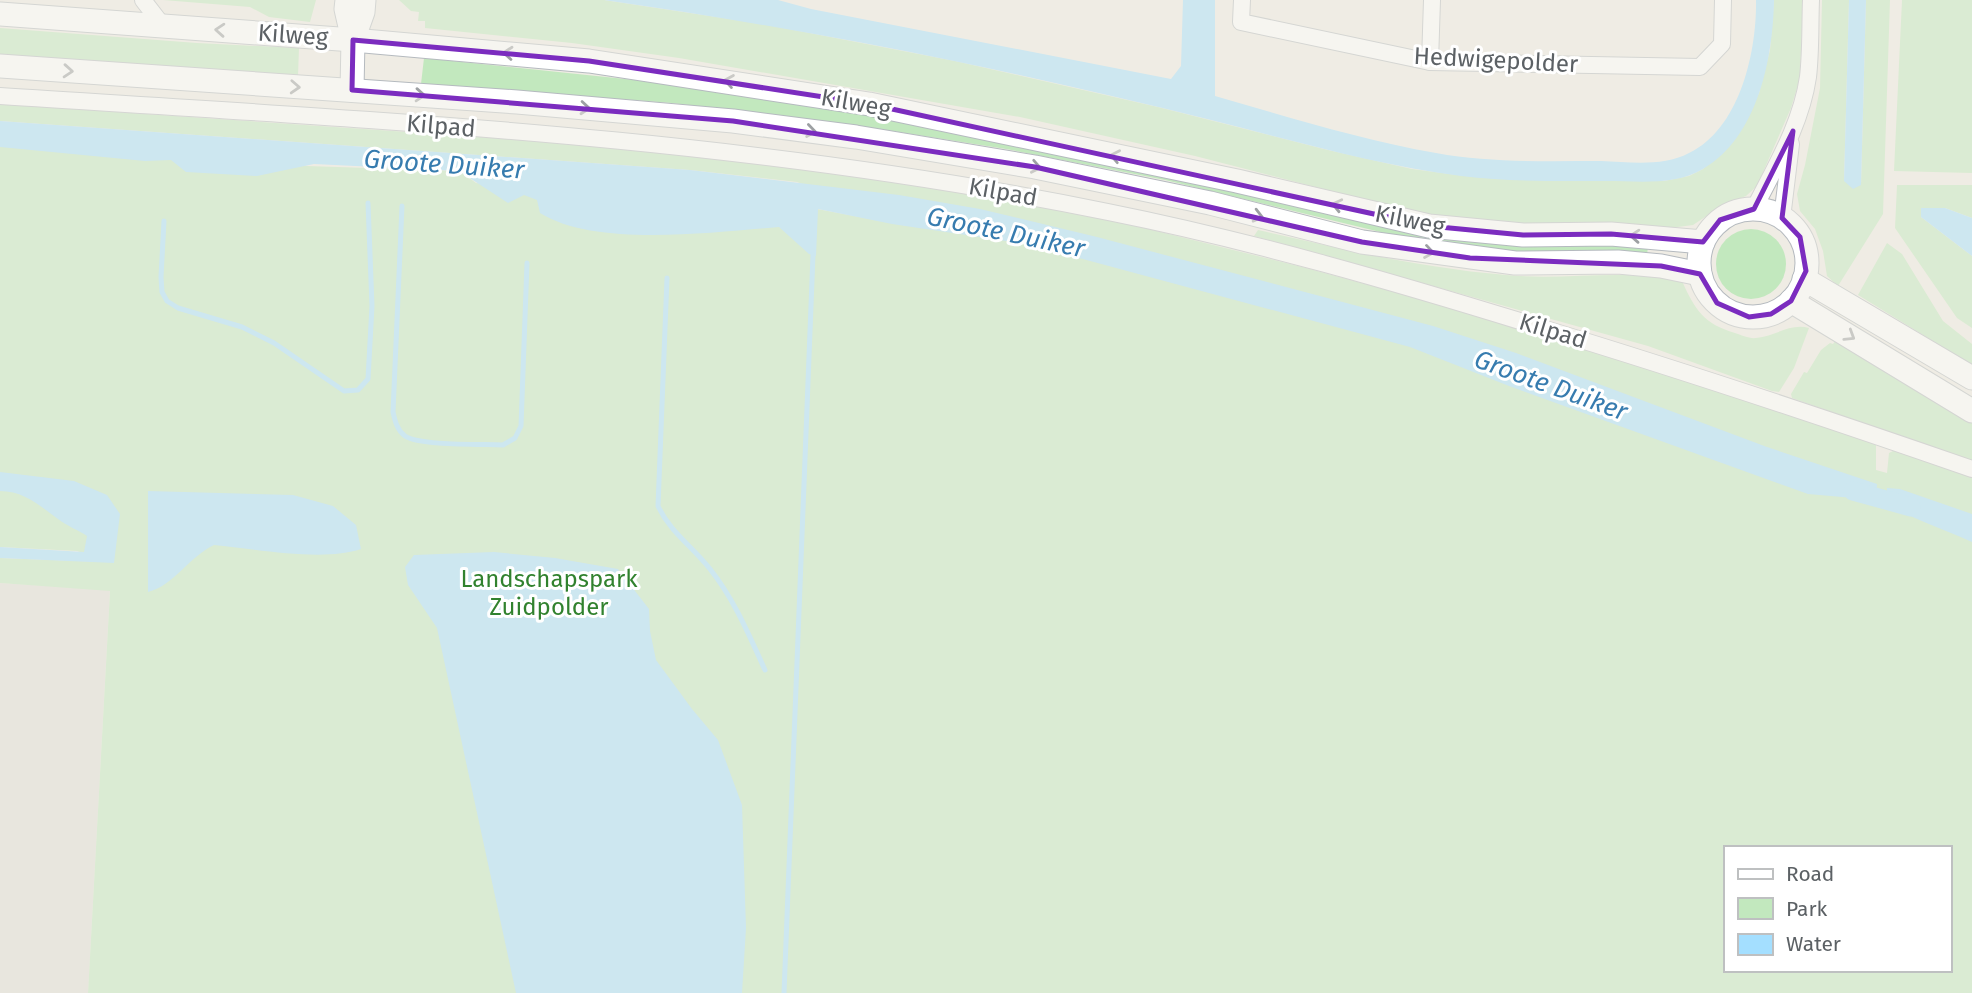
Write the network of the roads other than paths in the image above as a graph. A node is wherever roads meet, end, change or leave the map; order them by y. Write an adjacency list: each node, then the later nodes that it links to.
1 (143, 0): 9 (street)
2 (347, 0): 10 (main road)
3 (364, 0): 10 (main road)
4 (1242, 0): 11 (street, Hedwigepolder)
5 (1432, 0): 11 (street)
6 (1723, 0): 11 (street, Hedwigepolder)
7 (1811, 0): 15 (street)
8 (0, 14): 9 (main road, Kilweg)
9 (163, 26): 10 (main road, Kilweg, one-way to 9)
10 (353, 40): 13 (main road); 18 (main road, Kilweg, one-way to 10)
11 (1430, 62)
12 (0, 66): 13 (main road, Kilweg, one-way to 13)
13 (352, 90): 19 (main road, Kilweg, one-way to 19)
14 (0, 96): 24 (street, Kilpad)
15 (1793, 131): 16 (street); 17 (street)
16 (1754, 209): 17 (main road); 18 (main road)
17 (1782, 218): 20 (main road)
18 (1703, 242): 19 (main road)
19 (1700, 274): 21 (main road)
20 (1804, 279): 21 (main road); 22 (main road)
21 (1791, 301): 23 (main road, one-way to 23)
22 (1972, 378)
23 (1972, 411)
24 (1972, 469)

